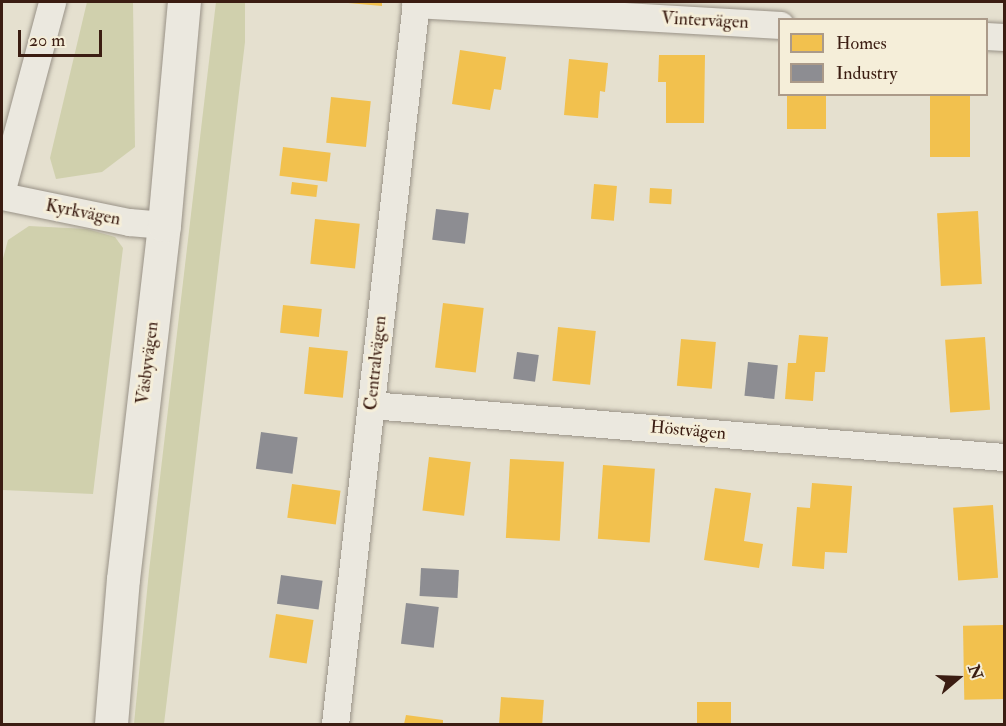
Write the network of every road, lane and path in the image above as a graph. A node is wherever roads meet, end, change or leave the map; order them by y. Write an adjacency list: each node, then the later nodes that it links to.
1 (52, 2): 7 (street)
2 (184, 2): 9 (main road, Väsbyvägen)
3 (416, 3): 4 (street, Vintervägen); 10 (street, Centralvägen)
4 (778, 25)
5 (988, 36): 6 (street)
6 (1005, 37)
7 (2, 189)
8 (2, 196): 9 (street, Kyrkvägen)
9 (164, 225): 12 (main road, Väsbyvägen)
10 (371, 405): 11 (street, Höstvägen); 13 (street, Centralvägen)
11 (1005, 457)
12 (111, 724)
13 (335, 724)

